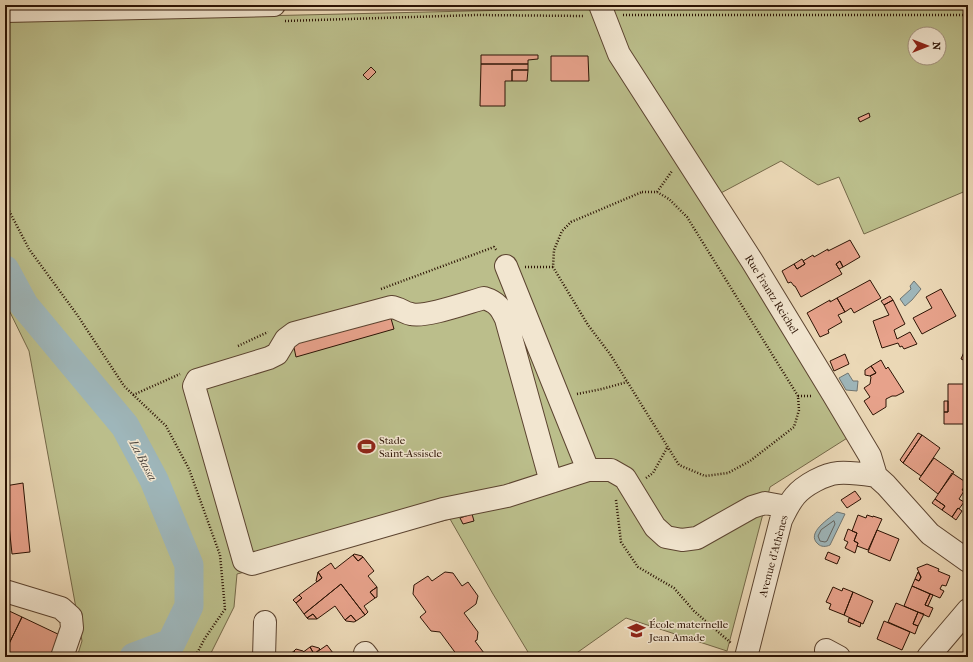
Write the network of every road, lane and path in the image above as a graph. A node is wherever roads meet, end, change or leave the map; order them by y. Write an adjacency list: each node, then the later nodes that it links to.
1 (602, 10): 3 (path); 4 (path); 5 (street, Rue Frantz Reichel)
2 (5, 11): 3 (street)
3 (278, 13)
4 (968, 15)
5 (684, 158): 6 (path); 14 (street, Rue Frantz Reichel)
6 (657, 192): 9 (path); 12 (path)
7 (5, 203): 24 (path)
8 (506, 266): 9 (path); 11 (street)
9 (553, 267): 10 (path)
10 (627, 382): 11 (path); 12 (path)
11 (559, 397): 13 (street)
12 (667, 448): 16 (path)
13 (588, 470): 15 (street); 16 (street)
14 (876, 476): 17 (street, Avenue d'Athènes); 18 (street, Rue Frantz Reichel)
15 (551, 482): 15 (street)
16 (631, 488): 17 (street); 22 (path)
17 (787, 507): 22 (street, Avenue d'Athènes)
18 (968, 561)
19 (5, 591): 23 (street)
20 (968, 610): 26 (street)
21 (265, 622): 25 (street)
22 (740, 653)
23 (62, 657)
24 (195, 657)
25 (264, 657)
26 (928, 657)

